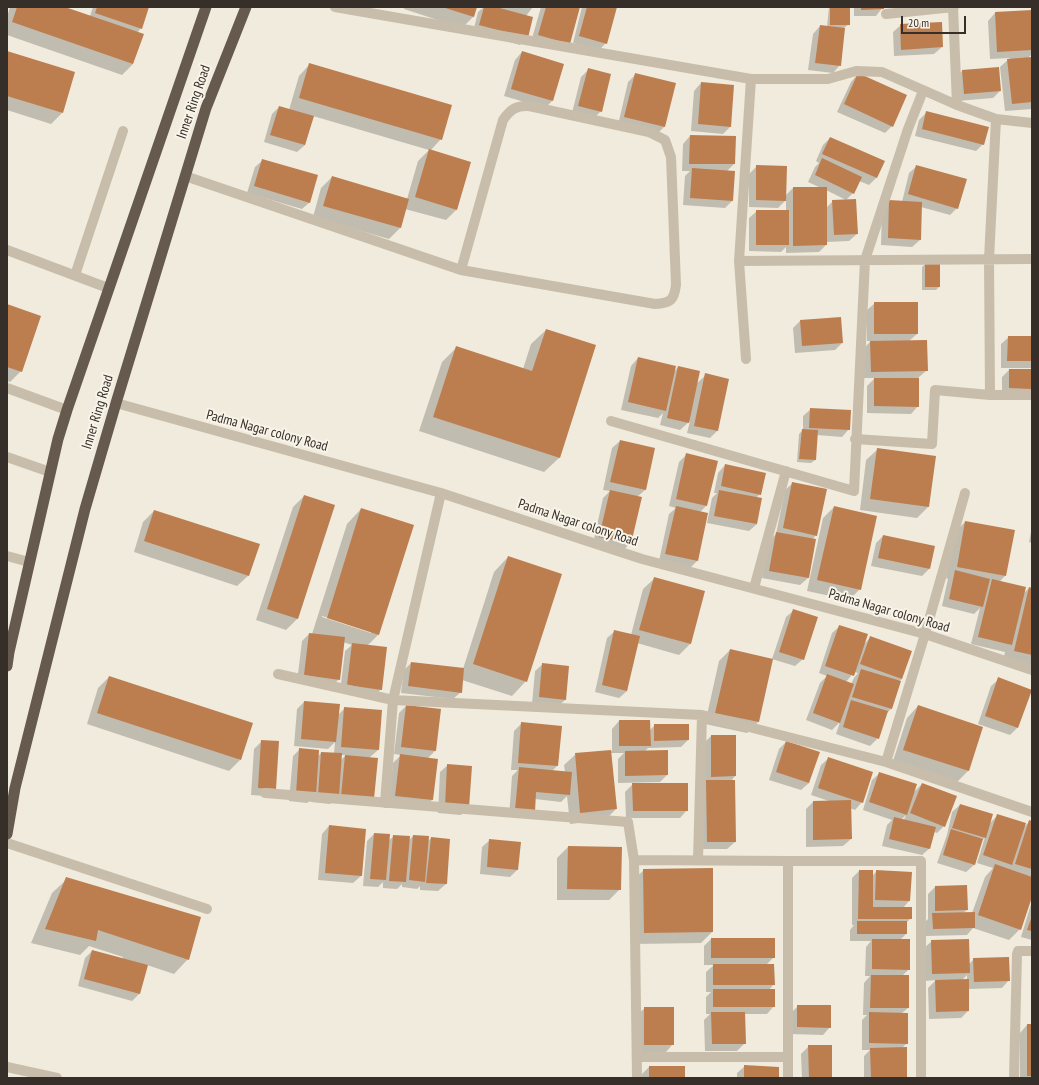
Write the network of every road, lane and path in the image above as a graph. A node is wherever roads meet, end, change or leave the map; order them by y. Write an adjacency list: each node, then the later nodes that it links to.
1 (206, 7): 20 (highway, Inner Ring Road)
2 (246, 7): 12 (highway, Inner Ring Road)
3 (335, 7): 6 (street)
4 (954, 7): 5 (street); 8 (street)
5 (886, 14)
6 (751, 79): 7 (street); 17 (street)
7 (923, 90): 8 (street); 16 (street)
8 (957, 105): 9 (street)
9 (996, 119): 10 (street); 15 (street)
10 (1032, 124)
11 (123, 131): 19 (street)
12 (185, 176): 18 (street); 25 (highway, Inner Ring Road)
13 (7, 250): 19 (street)
14 (1032, 258): 15 (street)
15 (989, 259): 16 (street); 23 (street)
16 (865, 260): 17 (street); 28 (street)
17 (739, 261): 21 (street)
18 (461, 270): 18 (street)
19 (75, 275): 20 (street)
20 (108, 288): 26 (highway, Inner Ring Road)
21 (746, 359)
22 (7, 388): 26 (street)
23 (990, 395): 24 (street); 28 (street)
24 (1032, 395)
25 (116, 403): 32 (street, Padma Nagar colony Road); 48 (highway, Inner Ring Road)
26 (67, 410): 31 (highway, Inner Ring Road)
27 (611, 421): 30 (street)
28 (856, 439): 30 (street)
29 (7, 457): 31 (street)
30 (786, 471): 36 (street)
31 (50, 472): 35 (highway, Inner Ring Road)
32 (441, 493): 36 (street, Padma Nagar colony Road); 42 (street)
33 (965, 493): 37 (street)
34 (7, 556): 35 (street)
35 (29, 562): 38 (highway, Inner Ring Road)
36 (754, 588): 37 (street, Padma Nagar colony Road)
37 (925, 634): 40 (street, Padma Nagar colony Road); 44 (street)
38 (10, 635): 39 (highway, Inner Ring Road)
39 (7, 666)
40 (1032, 670)
41 (278, 674): 42 (street)
42 (393, 700): 43 (street); 46 (street)
43 (702, 715): 44 (street); 51 (street)
44 (886, 762): 47 (street)
45 (265, 793): 46 (street)
46 (385, 803): 50 (street)
47 (1032, 812)
48 (7, 834)
49 (7, 843): 53 (street)
50 (634, 860): 51 (street); 55 (street)
51 (698, 860): 52 (street)
52 (788, 861): 56 (street); 61 (street)
53 (207, 909)
54 (1032, 951): 62 (street)
55 (638, 1057): 56 (street); 59 (street)
56 (788, 1057): 60 (street)
57 (7, 1067): 58 (street)
58 (56, 1078)
59 (637, 1078)
60 (788, 1078)
61 (921, 1078)
62 (1014, 1078)

